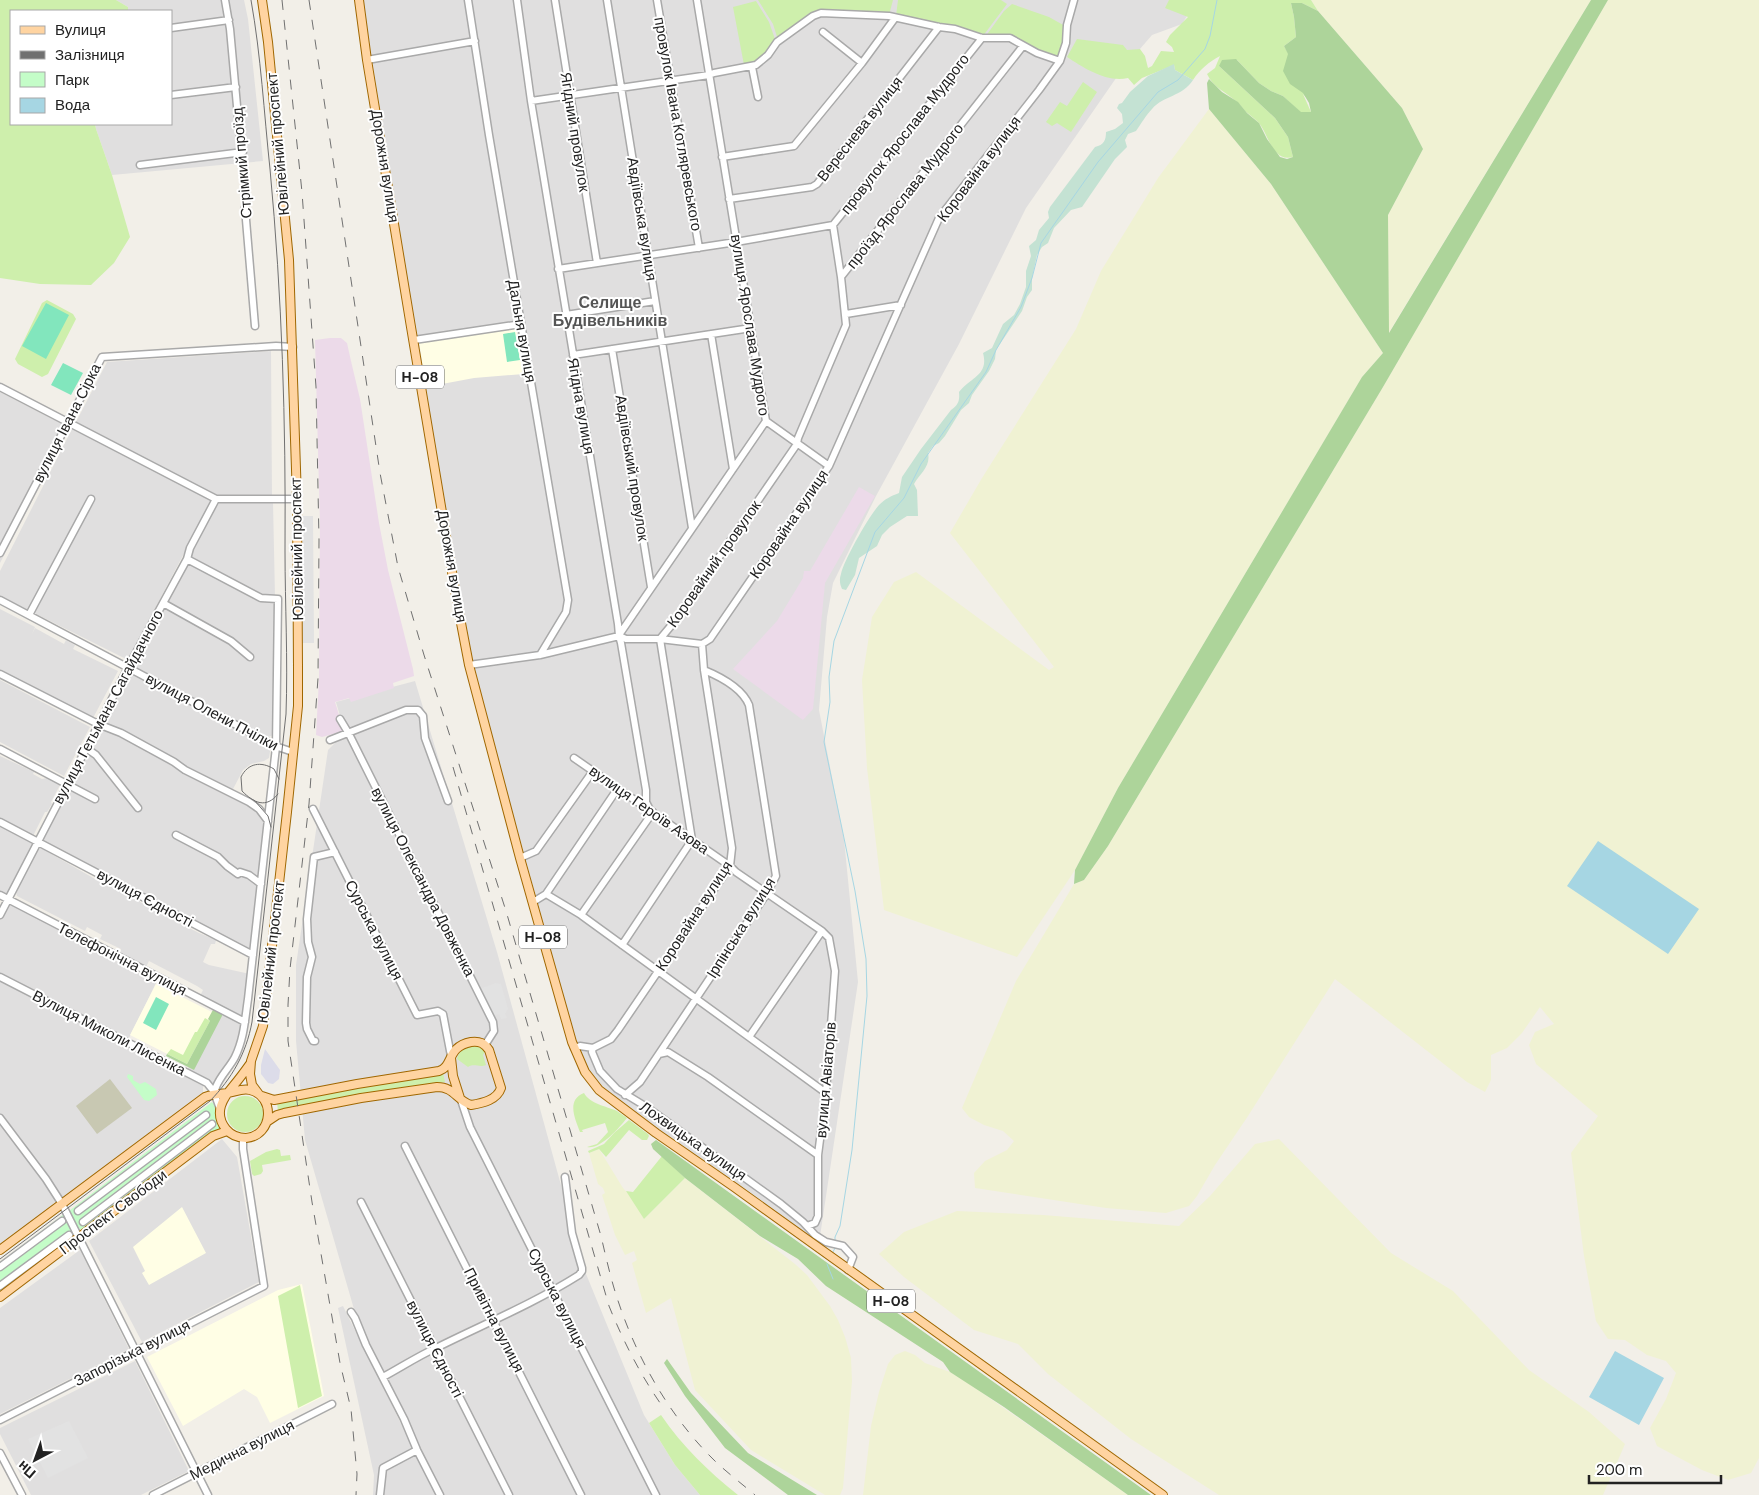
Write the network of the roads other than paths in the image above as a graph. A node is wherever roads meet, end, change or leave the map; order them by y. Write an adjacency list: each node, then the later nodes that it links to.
1 (225, 0): 12 (street, Стрімкий проїзд)
2 (262, 0): 52 (main road, Ювілейний проспект)
3 (359, 0): 19 (main road, Дорожня вулиця / Н-08)
4 (468, 0): 17 (street, Дальня вулиця)
5 (517, 0): 30 (street, Ягідна вулиця)
6 (555, 0): 28 (street, Ягідний провулок)
7 (607, 0): 26 (street, Авдіївська вулиця)
8 (657, 0): 24 (street, провулок Івана Котляревського)
9 (697, 0): 23 (street, вулиця Ярослава Мудрого)
10 (1074, 0): 20 (street, Коровайна вулиця)
11 (896, 18): 13 (street); 21 (street); 22 (street)
12 (229, 20): 14 (street); 25 (street, Стрімкий проїзд)
13 (940, 27): 16 (street); 34 (street, Вереснева вулиця)
14 (172, 28)
15 (823, 32): 21 (street)
16 (982, 38): 18 (street); 35 (street, провулок Ярослава Мудрого)
17 (475, 41): 19 (street); 46 (street, Дальня вулиця)
18 (1023, 46): 20 (street); 41 (street, проїзд Ярослава Мудрого)
19 (367, 60): 50 (main road, Дорожня вулиця / Н-08)
20 (1060, 61): 43 (street, Коровайна вулиця)
21 (862, 63): 32 (street)
22 (752, 67): 23 (street); 29 (street)
23 (709, 75): 24 (street); 32 (street, вулиця Ярослава Мудрого)
24 (670, 80): 26 (street); 37 (street, провулок Івана Котляревського)
25 (236, 87): 27 (street); 31 (street, Стрімкий проїзд)
26 (621, 87): 28 (street); 38 (street, Авдіївська вулиця)
27 (172, 94)
28 (569, 95): 30 (street); 39 (street, Ягідний провулок)
29 (758, 97)
30 (531, 101): 40 (street, Ягідна вулиця)
31 (243, 152): 33 (street); 47 (street, Стрімкий проїзд)
32 (722, 157): 34 (street, вулиця Ярослава Мудрого)
33 (140, 165)
34 (729, 199): 36 (street, вулиця Ярослава Мудрого)
35 (833, 225): 36 (street, провулок Ярослава Мудрого); 41 (street)
36 (736, 242): 37 (street, провулок Ярослава Мудрого); 48 (street, вулиця Ярослава Мудрого)
37 (699, 248): 38 (street, провулок Ярослава Мудрого)
38 (647, 255): 39 (street, провулок Ярослава Мудрого); 42 (street, Авдіївська вулиця)
39 (597, 263): 40 (street, провулок Ярослава Мудрого)
40 (558, 269): 45 (street, Ягідна вулиця)
41 (841, 277): 44 (street, проїзд Ярослава Мудрого)
42 (655, 301): 45 (street); 51 (street, Авдіївська вулиця)
43 (901, 304): 44 (street); 59 (street, Коровайна вулиця)
44 (846, 314): 58 (street, проїзд Ярослава Мудрого)
45 (566, 315): 54 (street, Ягідна вулиця)
46 (521, 324): 50 (street); 74 (street, Дальня вулиця)
47 (255, 326)
48 (750, 328): 49 (street); 56 (street, вулиця Ярослава Мудрого)
49 (711, 334): 51 (street); 60 (street)
50 (414, 340): 76 (main road, Дорожня вулиця / Н-08)
51 (662, 342): 53 (street); 64 (street, Авдіївська вулиця)
52 (293, 347): 57 (street, вулиця Івана Сірка); 63 (main road, Ювілейний проспект)
53 (612, 349): 54 (street); 67 (street, Авдіївський провулок)
54 (573, 355): 71 (street, Ягідна вулиця)
55 (0, 387): 57 (street)
56 (766, 421): 58 (street); 60 (street, вулиця Ярослава Мудрого)
57 (67, 423): 61 (street); 65 (street, вулиця Івана Сірка)
58 (797, 444): 59 (street); 72 (street, Коровайний провулок)
59 (829, 466): 73 (street, Коровайна вулиця)
60 (733, 469): 64 (street, вулиця Ярослава Мудрого)
61 (216, 498): 63 (street); 66 (street, вулиця Гетьмана Сагайдачного)
62 (91, 499): 70 (street)
63 (297, 499): 87 (main road, Ювілейний проспект)
64 (692, 528): 67 (street, вулиця Ярослава Мудрого)
65 (0, 553)
66 (187, 559): 69 (street, вулиця Гетьмана Сагайдачного); 84 (street)
67 (651, 587): 71 (street, вулиця Ярослава Мудрого)
68 (0, 600): 70 (street, вулиця Олени Пчілки)
69 (163, 603): 75 (street); 77 (street, вулиця Гетьмана Сагайдачного)
70 (29, 615): 77 (street, вулиця Олени Пчілки)
71 (618, 636): 72 (street); 74 (street); 96 (street, Ягідна вулиця)
72 (660, 639): 73 (street); 100 (street, Коровайний провулок)
73 (702, 644): 78 (street, Коровайна вулиця)
74 (540, 655): 76 (street)
75 (250, 657)
76 (470, 665): 103 (main road, Дорожня вулиця / Н-08)
77 (128, 667): 81 (street, вулиця Гетьмана Сагайдачного); 84 (street, вулиця Олени Пчілки)
78 (704, 670): 104 (street, Коровайна вулиця); 106 (street, Ірпінська вулиця)
79 (0, 674): 81 (street)
80 (340, 719): 82 (street, вулиця Олександра Довженка)
81 (98, 724): 85 (street, вулиця Гетьмана Сагайдачного); 97 (street)
82 (349, 734): 83 (street); 93 (street); 123 (street, вулиця Олександра Довженка)
83 (330, 740)
84 (276, 746): 87 (street, вулиця Олени Пчілки); 97 (street)
85 (86, 748): 90 (street, вулиця Гетьмана Сагайдачного); 94 (street)
86 (0, 749): 90 (street)
87 (293, 752): 129 (main road, Ювілейний проспект)
88 (574, 758): 89 (street, вулиця Героїв Азова)
89 (593, 771): 91 (street, вулиця Героїв Азова); 103 (street)
90 (67, 784): 92 (street); 101 (street, вулиця Гетьмана Сагайдачного)
91 (618, 788): 96 (street, вулиця Героїв Азова); 107 (street)
92 (95, 798)
93 (448, 802)
94 (138, 808)
95 (313, 809): 102 (street, Сурська вулиця)
96 (651, 811): 100 (street, вулиця Героїв Азова); 112 (street)
97 (268, 821): 105 (street)
98 (0, 822): 101 (street, вулиця Єдності)
99 (176, 835): 105 (street)
100 (692, 840): 104 (street, вулиця Героїв Азова); 114 (street)
101 (38, 841): 109 (street, вулиця Гетьмана Сагайдачного); 115 (street, вулиця Єдності)
102 (335, 852): 121 (street); 128 (street, Сурська вулиця)
103 (520, 858): 110 (main road, Дорожня вулиця / Н-08)
104 (730, 866): 106 (street, вулиця Героїв Азова); 116 (street, Коровайна вулиця)
105 (261, 884): 115 (street)
106 (767, 893): 113 (street, вулиця Героїв Азова); 118 (street, Ірпінська вулиця)
107 (546, 894): 110 (street); 112 (street)
108 (0, 895): 109 (street, Телефонічна вулиця)
109 (8, 900): 111 (street, вулиця Гетьмана Сагайдачного); 119 (street, Телефонічна вулиця)
110 (533, 902): 124 (main road, Дорожня вулиця / Н-08)
111 (0, 914)
112 (580, 914): 114 (street)
113 (822, 931): 120 (street); 135 (street, вулиця Авіаторів)
114 (622, 945): 116 (street)
115 (252, 955): 119 (street)
116 (658, 971): 118 (street); 125 (street, Коровайна вулиця)
117 (0, 977): 133 (street, Вулиця Миколи Лисенка)
118 (696, 999): 120 (street); 122 (street, Ірпінська вулиця)
119 (245, 1022): 133 (street)
120 (748, 1037): 135 (street)
121 (315, 1040)
122 (666, 1044): 126 (street); 127 (street, Ірпінська вулиця)
123 (485, 1045): 128 (main road); 138 (main road)
124 (574, 1048): 125 (street); 159 (main road, Дорожня вулиця / Н-08)
125 (593, 1048): 137 (street, Лохвицька вулиця)
126 (668, 1052): 127 (street); 147 (street)
127 (659, 1054): 137 (street, Ірпінська вулиця)
128 (451, 1056): 130 (main road); 131 (main road)
129 (252, 1061): 134 (main road); 136 (main road, Ювілейний проспект)
130 (443, 1070): 131 (main road); 136 (main road)
131 (453, 1076): 138 (main road)
132 (242, 1090): 134 (main road); 136 (main road); 139 (main road)
133 (215, 1093): 134 (main road); 139 (street); 150 (main road)
134 (227, 1093): 139 (main road)
135 (826, 1093): 147 (street, вулиця Авіаторів)
136 (260, 1095): 142 (main road)
137 (625, 1095): 154 (street, Лохвицька вулиця)
138 (461, 1100): 142 (main road); 161 (street, Сурська вулиця)
139 (221, 1111): 144 (main road)
140 (206, 1116): 151 (street)
141 (0, 1118): 150 (street)
142 (268, 1121): 145 (main road)
143 (212, 1124): 153 (street)
144 (227, 1130): 145 (main road); 156 (main road, Проспект Свободи)
145 (243, 1138): 166 (street, Запорізька вулиця)
146 (405, 1146): 164 (street, Привітна вулиця)
147 (818, 1155): 154 (street, вулиця Авіаторів)
148 (565, 1177): 161 (street)
149 (361, 1202): 165 (street, вулиця Єдності)
150 (62, 1204): 156 (street); 157 (main road)
151 (78, 1211)
152 (62, 1221): 158 (street)
153 (83, 1222)
154 (807, 1226): 159 (street, Лохвицька вулиця)
155 (69, 1235): 160 (street)
156 (79, 1238): 162 (main road, Проспект Свободи); 166 (street)
157 (0, 1250)
158 (0, 1267)
159 (848, 1270): 181 (main road, Н-08)
160 (0, 1286)
161 (553, 1291): 164 (street); 180 (street, Сурська вулиця)
162 (0, 1297)
163 (351, 1312): 167 (street)
164 (495, 1321): 165 (street); 179 (street, Привітна вулиця)
165 (435, 1348): 167 (street); 178 (street, вулиця Єдності)
166 (135, 1351): 169 (street, Запорізька вулиця); 172 (street)
167 (382, 1378): 170 (street)
168 (332, 1404): 172 (street, Медична вулиця)
169 (0, 1420)
170 (417, 1450): 176 (street); 177 (street)
171 (0, 1453): 173 (street)
172 (197, 1473): 174 (street, Медична вулиця); 175 (street)
173 (22, 1495)
174 (153, 1495)
175 (208, 1495)
176 (380, 1495)
177 (440, 1495)
178 (508, 1495)
179 (581, 1495)
180 (656, 1495)
181 (1163, 1495)

